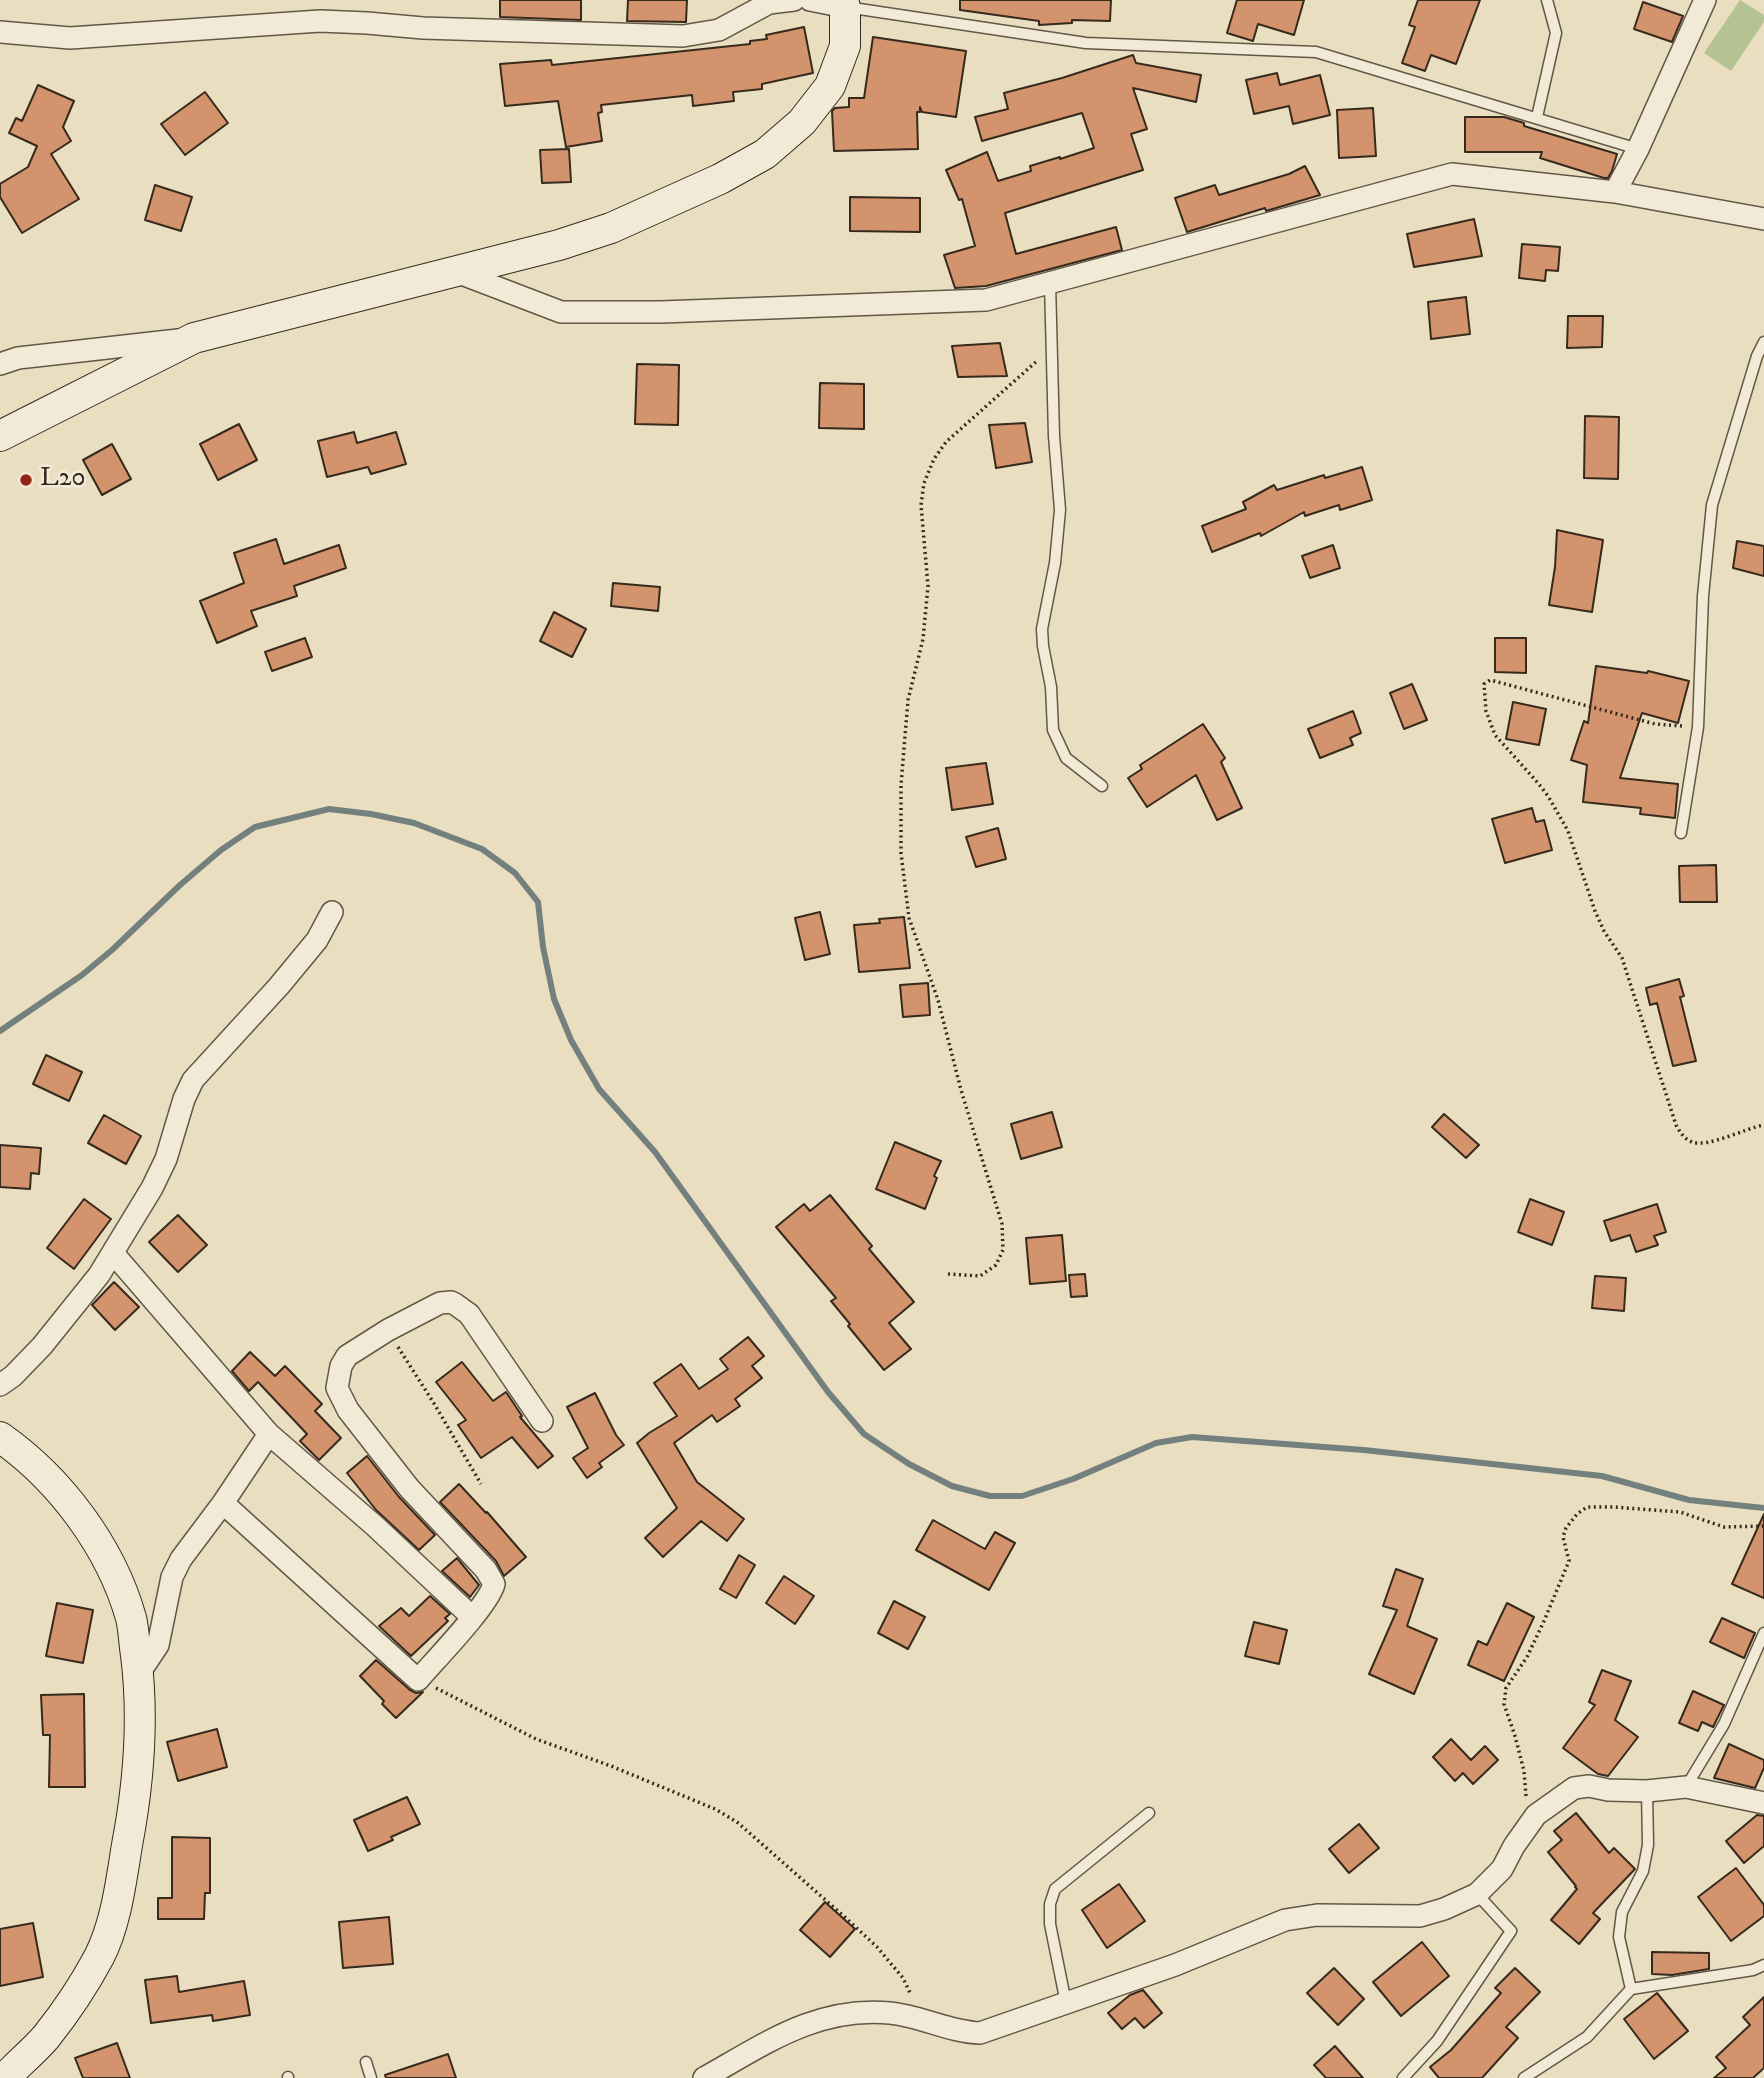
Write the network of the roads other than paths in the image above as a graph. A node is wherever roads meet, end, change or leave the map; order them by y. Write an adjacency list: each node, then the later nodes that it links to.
1 (794, 0): 5 (street)
2 (810, 0): 6 (street)
3 (1547, 0): 8 (lane)
4 (1704, 0): 9 (street)
5 (770, 1): 7 (street)
6 (844, 3): 8 (lane); 12 (street)
7 (0, 32)
8 (1537, 117): 9 (lane)
9 (1638, 149): 10 (street)
10 (1615, 192): 11 (street); 13 (street)
11 (1764, 219)
12 (454, 271): 13 (street); 14 (street)
13 (1050, 283): 20 (lane)
14 (194, 338): 17 (street); 19 (street)
15 (1764, 342): 16 (lane)
16 (1757, 356): 18 (lane); 21 (lane)
17 (0, 363)
18 (1764, 370)
19 (0, 436)
20 (1102, 786)
21 (1681, 833)
22 (332, 912): 23 (street)
23 (113, 1253): 24 (street); 26 (street)
24 (0, 1385)
25 (542, 1421): 29 (street)
26 (269, 1434): 28 (street); 29 (street)
27 (0, 1437): 31 (street)
28 (223, 1503): 29 (street); 31 (street)
29 (472, 1617)
30 (1764, 1633): 32 (lane)
31 (138, 1675): 41 (street)
32 (1686, 1787): 33 (street); 34 (street)
33 (1647, 1791): 36 (street); 38 (lane)
34 (1764, 1803)
35 (1149, 1813): 39 (lane)
36 (1477, 1894): 39 (street); 44 (lane)
37 (1764, 1965): 38 (lane)
38 (1631, 1989): 45 (lane)
39 (1066, 2003): 43 (street)
40 (366, 2062): 42 (lane)
41 (5, 2078)
42 (371, 2078)
43 (704, 2078)
44 (1403, 2078)
45 (1524, 2078)

